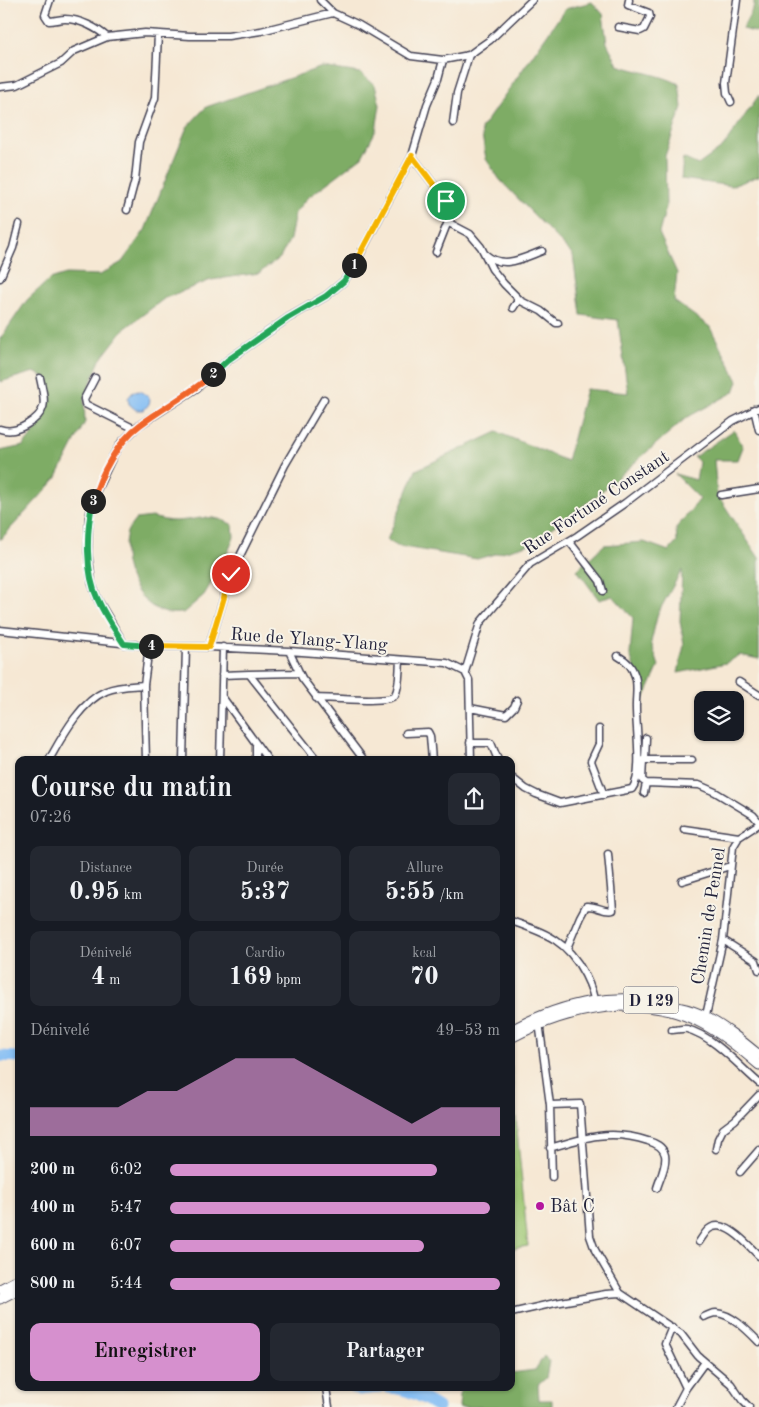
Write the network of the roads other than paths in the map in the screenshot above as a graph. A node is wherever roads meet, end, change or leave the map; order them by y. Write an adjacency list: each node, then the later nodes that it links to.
1 (50, 0): 9 (street)
2 (320, 0): 6 (street)
3 (532, 0): 10 (street)
4 (629, 0): 7 (street)
5 (737, 0): 13 (street)
6 (333, 13): 8 (street); 11 (street)
7 (618, 27)
8 (158, 34): 9 (street); 16 (street)
9 (108, 36): 12 (street)
10 (468, 55): 11 (street); 14 (street)
11 (443, 60): 15 (street)
12 (0, 87)
13 (731, 102)
14 (453, 123)
15 (412, 156): 17 (street); 31 (street)
16 (127, 210)
17 (448, 219): 19 (street); 21 (street)
18 (19, 224): 22 (street)
19 (436, 252)
20 (542, 252): 21 (street)
21 (485, 254): 23 (street)
22 (0, 278)
23 (517, 298): 24 (street); 25 (street)
24 (513, 308)
25 (558, 323)
26 (40, 378): 30 (street)
27 (95, 378): 31 (street)
28 (324, 399): 41 (street)
29 (756, 408): 32 (street); 35 (street, Rue Fortuné Constant)
30 (0, 429)
31 (135, 429): 38 (street)
32 (759, 430)
33 (759, 489): 34 (street)
34 (721, 495)
35 (569, 541): 36 (street); 46 (street, Rue Fortuné Constant)
36 (603, 591)
37 (0, 630): 38 (street, Rue de Ylang-Ylang)
38 (124, 644): 39 (street, Rue de Ylang-Ylang)
39 (149, 646): 40 (street, Rue de Ylang-Ylang); 51 (street)
40 (186, 647): 41 (street, Rue de Ylang-Ylang); 64 (street)
41 (209, 647): 42 (street, Rue de Ylang-Ylang)
42 (223, 647): 43 (street, Rue de Ylang-Ylang); 49 (street)
43 (289, 651): 45 (street, Rue de Ylang-Ylang); 47 (street)
44 (618, 656): 78 (street)
45 (400, 660): 46 (street, Rue de Ylang-Ylang); 54 (street)
46 (465, 672): 56 (street)
47 (298, 673): 48 (street); 54 (street)
48 (249, 674): 49 (street); 68 (street)
49 (222, 675): 53 (street)
50 (739, 682): 52 (street)
51 (144, 685): 62 (street); 63 (street)
52 (759, 695)
53 (223, 698): 61 (street); 65 (street)
54 (316, 698): 69 (street)
55 (517, 700): 56 (street)
56 (470, 708): 60 (street)
57 (598, 729): 78 (street)
58 (406, 733): 70 (street)
59 (646, 738): 73 (street)
60 (470, 743): 71 (street); 72 (street)
61 (256, 745): 66 (street); 67 (street)
62 (51, 756)
63 (146, 756)
64 (183, 756)
65 (220, 756)
66 (256, 756)
67 (265, 756)
68 (314, 756)
69 (361, 756)
70 (432, 756)
71 (471, 756)
72 (496, 756)
73 (645, 760): 74 (street); 76 (street)
74 (692, 760)
75 (515, 780): 78 (street)
76 (646, 783): 77 (street); 79 (street)
77 (644, 793)
78 (604, 795)
79 (759, 823): 81 (street, Chemin de Pennel)
80 (684, 829): 81 (street)
81 (739, 836): 83 (street, Chemin de Pennel)
82 (608, 854): 87 (street)
83 (730, 866): 84 (street); 86 (street, Chemin de Pennel)
84 (682, 880)
85 (515, 922): 87 (street)
86 (723, 940): 88 (street); 91 (street, Chemin de Pennel)
87 (567, 948): 89 (street)
88 (759, 970)
89 (595, 1005): 90 (highway, D 129); 91 (highway, D 129)
90 (538, 1020): 92 (highway, D 129); 94 (highway, D 129); 99 (street)
91 (704, 1020): 95 (highway, D 129); 96 (highway, D 129)
92 (515, 1029)
93 (672, 1030): 97 (street)
94 (515, 1035)
95 (759, 1055)
96 (759, 1065)
97 (759, 1083)
98 (759, 1095): 102 (street)
99 (550, 1105): 100 (street); 101 (street)
100 (583, 1138): 101 (street); 106 (street); 112 (street)
101 (550, 1148): 105 (street)
102 (716, 1149)
103 (759, 1150): 104 (street)
104 (740, 1172)
105 (552, 1177)
106 (657, 1188)
107 (699, 1242): 108 (street)
108 (759, 1256)
109 (15, 1281): 110 (highway)
110 (0, 1289)
111 (15, 1291): 113 (highway)
112 (620, 1293): 114 (street); 116 (street)
113 (0, 1299)
114 (515, 1311)
115 (704, 1316): 117 (street)
116 (672, 1327): 118 (street); 119 (street)
117 (759, 1342)
118 (705, 1362): 119 (street); 123 (street)
119 (686, 1388): 122 (street)
120 (327, 1391): 121 (street)
121 (330, 1407)
122 (676, 1407)
123 (749, 1407)

